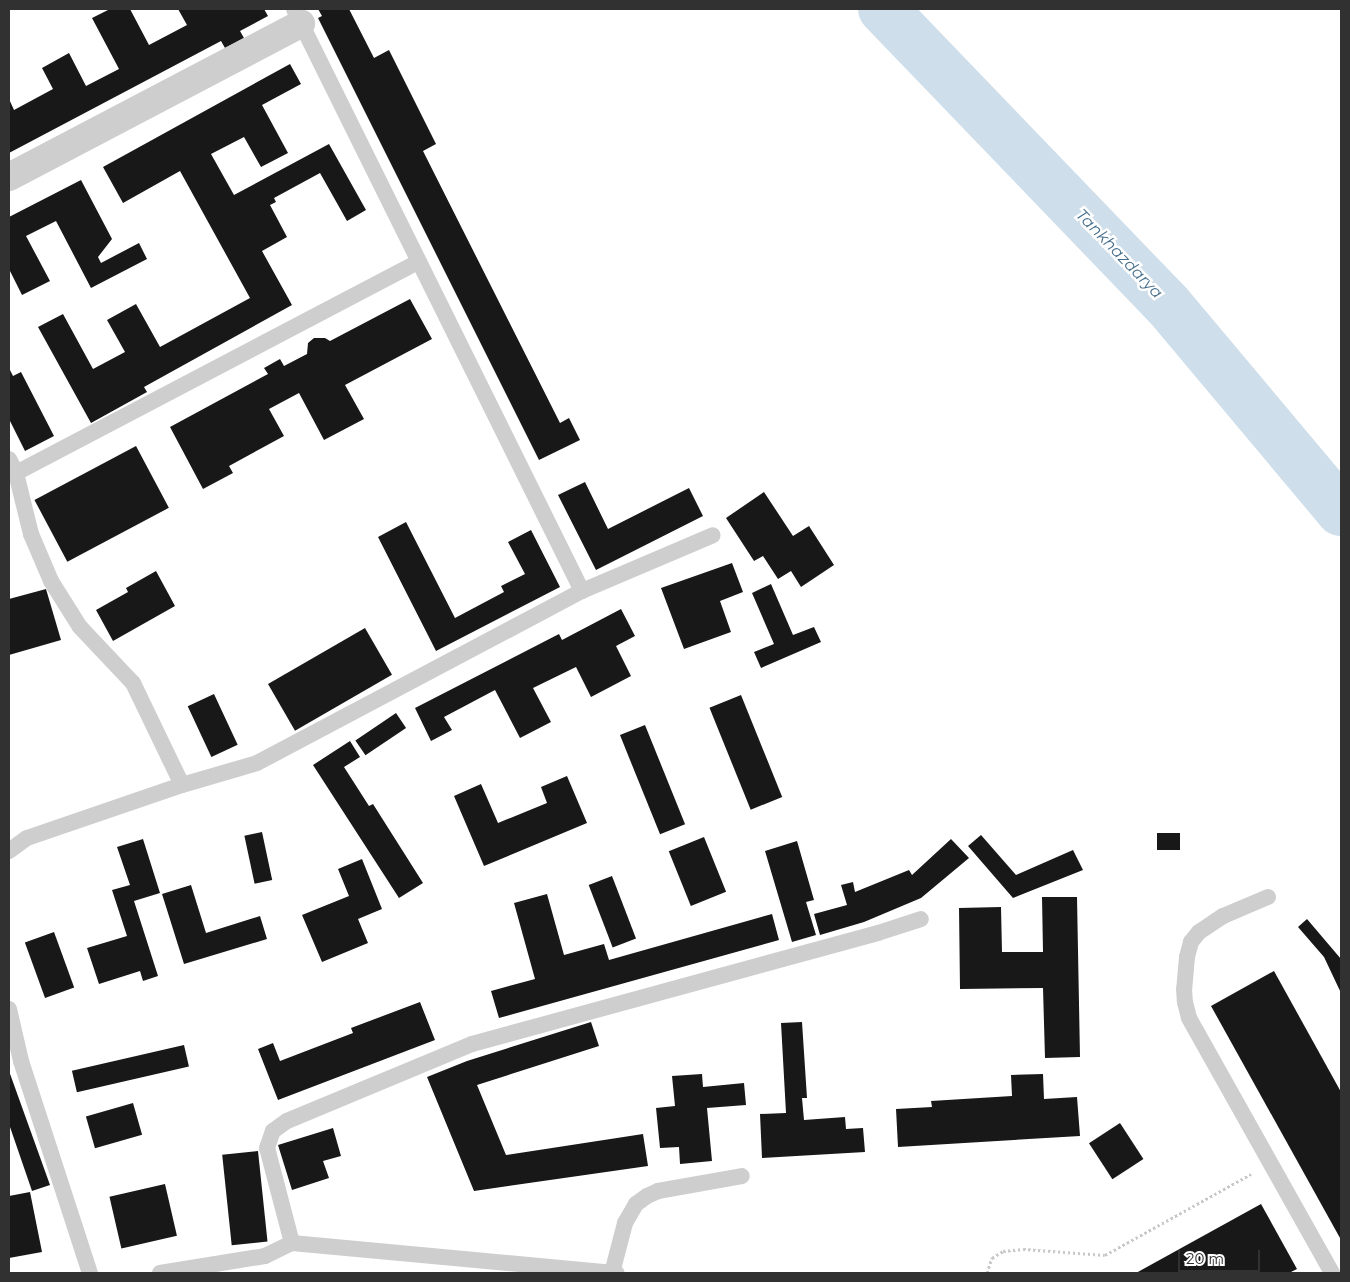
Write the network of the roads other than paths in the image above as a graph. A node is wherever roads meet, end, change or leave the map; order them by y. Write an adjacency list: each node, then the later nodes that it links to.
1 (297, 16): 2 (street); 3 (lane)
2 (9, 177)
3 (419, 261): 4 (lane); 6 (lane)
4 (12, 466): 7 (lane)
5 (713, 535): 6 (lane)
6 (582, 591): 7 (lane)
7 (182, 785): 8 (lane)
8 (9, 851)
9 (1268, 897): 18 (lane)
10 (921, 919): 13 (lane)
11 (9, 1009): 14 (lane)
12 (742, 1176): 16 (lane)
13 (292, 1243): 15 (lane); 16 (lane)
14 (90, 1273)
15 (160, 1273)
16 (612, 1273): 17 (lane)
17 (617, 1273)
18 (1332, 1273)

